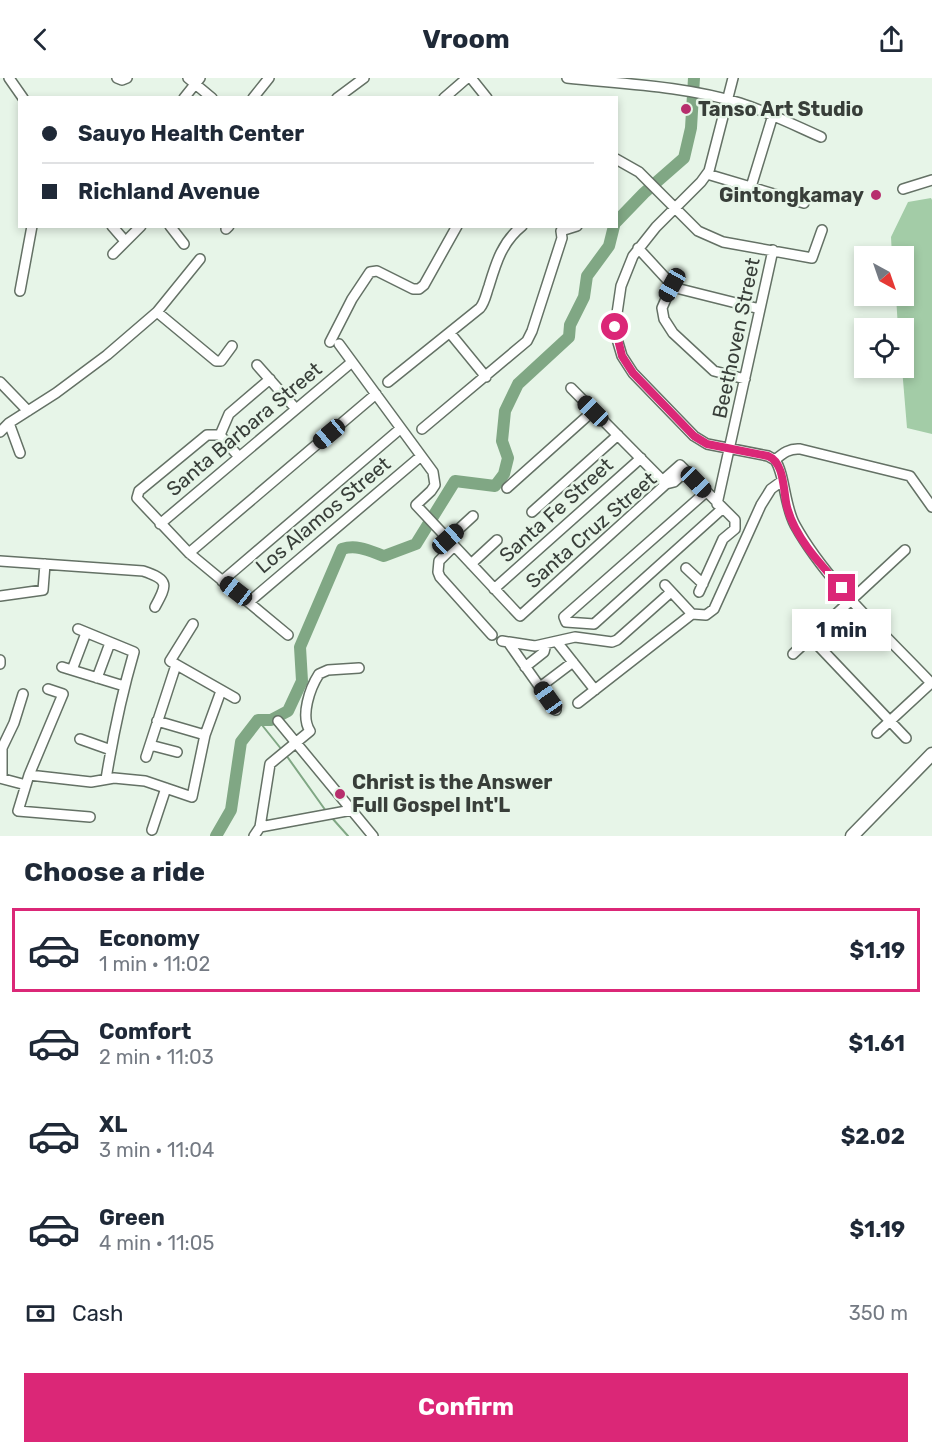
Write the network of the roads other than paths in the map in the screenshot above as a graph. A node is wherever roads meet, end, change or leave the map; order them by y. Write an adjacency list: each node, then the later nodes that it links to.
1 (9, 78): 11 (street)
2 (117, 78): 3 (street)
3 (127, 78)
4 (269, 78): 14 (street)
5 (364, 78): 15 (street)
6 (469, 78): 16 (street); 17 (street)
7 (567, 78): 10 (street)
8 (733, 78): 18 (street)
9 (194, 80): 12 (street); 13 (street)
10 (668, 83): 18 (street)
11 (22, 96)
12 (185, 96)
13 (210, 96)
14 (255, 96)
15 (340, 96)
16 (446, 96)
17 (485, 96)
18 (727, 100): 19 (street); 22 (street)
19 (773, 115): 20 (street); 24 (street)
20 (821, 137)
21 (618, 160): 27 (street)
22 (707, 174): 24 (street); 27 (street)
23 (932, 180): 25 (street)
24 (751, 187): 26 (street)
25 (903, 189)
26 (804, 203)
27 (675, 207): 38 (street); 39 (street)
28 (32, 228): 43 (street)
29 (114, 228): 36 (street)
30 (139, 228): 36 (street)
31 (172, 228): 37 (street)
32 (457, 228): 48 (street)
33 (520, 228): 46 (street)
34 (559, 229): 50 (street)
35 (822, 230): 39 (street)
36 (125, 241): 40 (street)
37 (184, 244)
38 (638, 248): 42 (street); 66 (street)
39 (773, 250): 44 (street, Beethoven Street)
40 (113, 254)
41 (200, 259): 45 (street)
42 (672, 285): 44 (street); 52 (street)
43 (20, 291)
44 (760, 309): 52 (street, Beethoven Street)
45 (157, 312): 47 (street); 58 (street)
46 (450, 333): 50 (street); 54 (street)
47 (232, 346)
48 (352, 362): 56 (street); 57 (street, Santa Barbara Street)
49 (257, 365): 51 (street)
50 (486, 377): 62 (street)
51 (270, 379): 57 (street); 64 (street)
52 (745, 379): 66 (street, Beethoven Street)
53 (0, 382): 58 (street)
54 (388, 382)
55 (571, 388): 59 (street)
56 (376, 394): 61 (street); 84 (street)
57 (296, 409): 69 (street, Santa Barbara Street)
58 (28, 411): 60 (street)
59 (593, 411): 65 (street); 74 (street)
60 (9, 423): 63 (street); 67 (street)
61 (400, 429): 68 (street); 89 (street)
62 (422, 429)
63 (0, 432)
64 (220, 435): 69 (street); 80 (street)
65 (618, 435): 70 (street); 78 (street)
66 (730, 449): 71 (street); 76 (street, Beethoven Street)
67 (20, 453)
68 (420, 456): 82 (street); 93 (street, Los Alamos Street)
69 (239, 458): 80 (street, Santa Barbara Street)
70 (641, 458): 73 (street); 90 (street, Santa Fe Street)
71 (775, 460): 72 (street); 77 (street)
72 (782, 481): 92 (street); 95 (street)
73 (664, 482): 75 (street, Santa Cruz Street); 90 (street, Santa Cruz Street)
74 (507, 488)
75 (706, 492): 76 (street); 76 (street)
76 (720, 507): 88 (street)
77 (932, 507)
78 (532, 512)
79 (473, 516): 82 (street)
80 (160, 524): 84 (street)
81 (497, 540): 87 (street)
82 (451, 542): 87 (street); 98 (street)
83 (905, 550): 92 (street)
84 (189, 553): 89 (street)
85 (0, 561): 86 (street)
86 (45, 564): 91 (street); 94 (street)
87 (471, 564): 90 (street)
88 (686, 568)
89 (222, 581): 93 (street)
90 (494, 589)
91 (0, 596)
92 (852, 600): 99 (street); 109 (street)
93 (249, 602): 97 (street)
94 (155, 607)
95 (692, 614): 100 (street); 113 (street)
96 (193, 624): 105 (street)
97 (288, 635)
98 (492, 635)
99 (812, 638): 103 (street); 121 (street)
100 (557, 642): 102 (street); 104 (street)
101 (110, 643): 108 (street); 108 (street); 110 (street)
102 (546, 644): 106 (street); 106 (street)
103 (794, 654)
104 (573, 662): 111 (street); 113 (street)
105 (176, 665): 114 (street); 119 (street)
106 (525, 666): 111 (street)
107 (359, 668): 126 (street)
108 (97, 678): 110 (street)
109 (932, 683): 121 (street)
110 (124, 686): 128 (street)
111 (540, 687): 118 (street)
112 (48, 689): 134 (street)
113 (595, 690): 117 (street)
114 (221, 691): 116 (street); 123 (street)
115 (23, 694): 132 (street)
116 (235, 698)
117 (578, 703)
118 (556, 710)
119 (157, 721): 123 (street); 127 (street)
120 (278, 721): 126 (street)
121 (890, 721): 122 (street); 124 (street)
122 (877, 733)
123 (206, 735): 135 (street)
124 (906, 738)
125 (80, 739): 128 (street)
126 (296, 743): 136 (street); 138 (street)
127 (150, 745): 129 (street); 131 (street)
128 (111, 750): 133 (street)
129 (177, 752)
130 (932, 754): 142 (main road)
131 (146, 757)
132 (1, 778): 134 (street)
133 (106, 779): 134 (street); 135 (street)
134 (27, 780): 137 (street)
135 (166, 788): 139 (street)
136 (352, 810): 138 (street); 141 (street)
137 (90, 817)
138 (260, 827): 140 (street)
139 (152, 830)
140 (254, 836)
141 (373, 836)
142 (852, 836)

